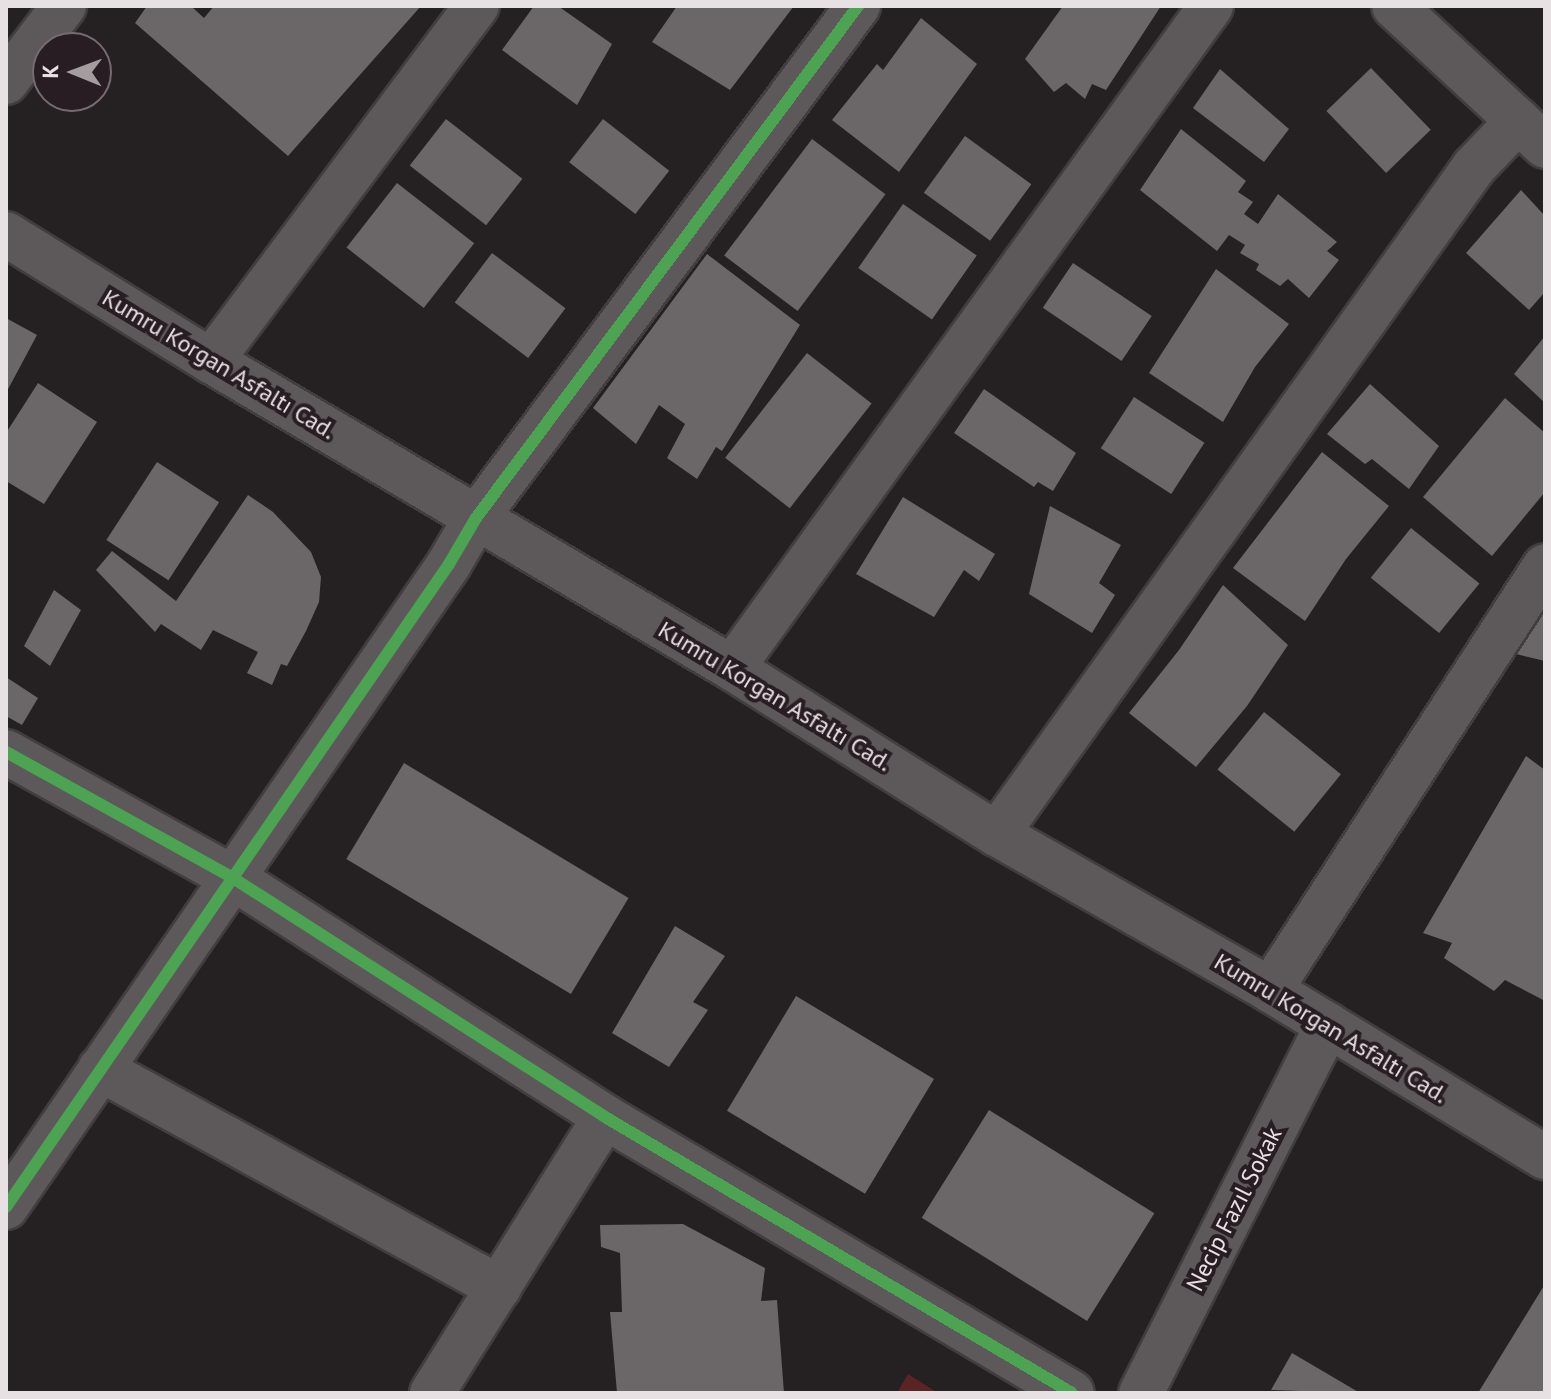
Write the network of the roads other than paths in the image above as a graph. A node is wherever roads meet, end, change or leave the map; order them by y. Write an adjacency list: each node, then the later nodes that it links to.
1 (64, 6): 6 (street)
2 (477, 6): 9 (street)
3 (858, 6): 10 (street)
4 (1211, 6): 12 (street)
5 (1394, 6): 7 (street)
6 (6, 82)
7 (1532, 133): 14 (street)
8 (6, 234): 9 (street, Kumru Korgan Asfaltı Cad.)
9 (211, 361): 10 (street, Kumru Korgan Asfaltı Cad.)
10 (476, 518): 12 (street, Kumru Korgan Asfaltı Cad.); 15 (street)
11 (1545, 566): 16 (street)
12 (732, 668): 14 (street, Kumru Korgan Asfaltı Cad.)
13 (6, 752): 15 (street)
14 (997, 834): 16 (street, Kumru Korgan Asfaltı Cad.)
15 (233, 878): 18 (street); 19 (street)
16 (1270, 990): 17 (street, Kumru Korgan Asfaltı Cad.)
17 (1328, 1025): 20 (street, Kumru Korgan Asfaltı Cad.); 25 (street, Necip Fazıl Sokak)
18 (100, 1069): 21 (street); 22 (street)
19 (605, 1117): 22 (street); 24 (street)
20 (1545, 1157)
21 (6, 1207)
22 (499, 1287): 23 (street)
23 (432, 1393)
24 (1072, 1393)
25 (1141, 1393)

